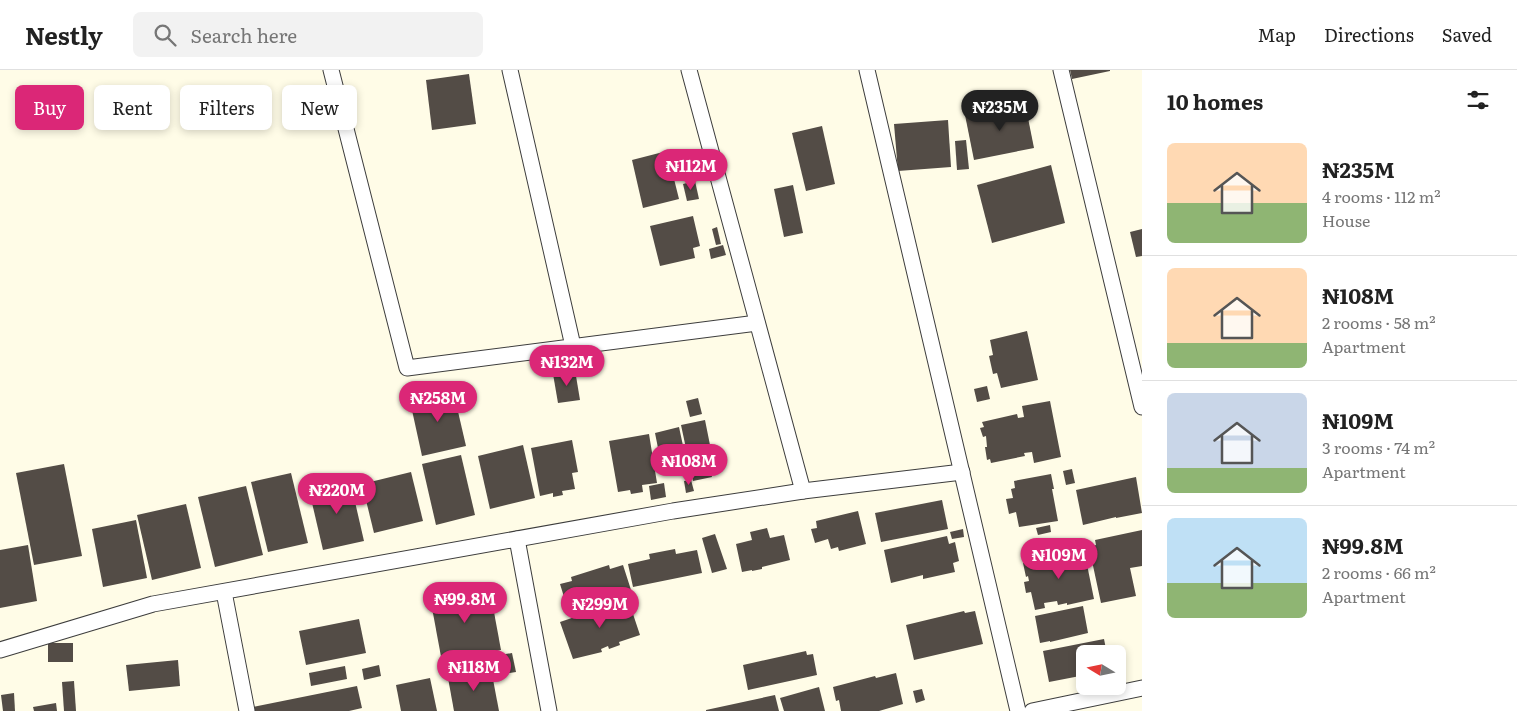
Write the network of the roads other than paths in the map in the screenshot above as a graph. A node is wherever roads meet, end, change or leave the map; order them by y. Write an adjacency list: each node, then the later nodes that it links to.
1 (331, 70): 7 (street)
2 (510, 70): 7 (street)
3 (689, 70): 6 (street)
4 (867, 70): 9 (street)
5 (1062, 70): 8 (street)
6 (757, 323): 7 (street); 10 (street)
7 (573, 346)
8 (1142, 407)
9 (962, 472): 10 (street); 17 (street)
10 (803, 491): 11 (street)
11 (517, 540): 12 (street); 16 (street)
12 (224, 592): 13 (street); 15 (street)
13 (0, 650)
14 (1142, 688): 18 (street)
15 (247, 711)
16 (549, 711)
17 (1018, 711)
18 (1032, 711)

